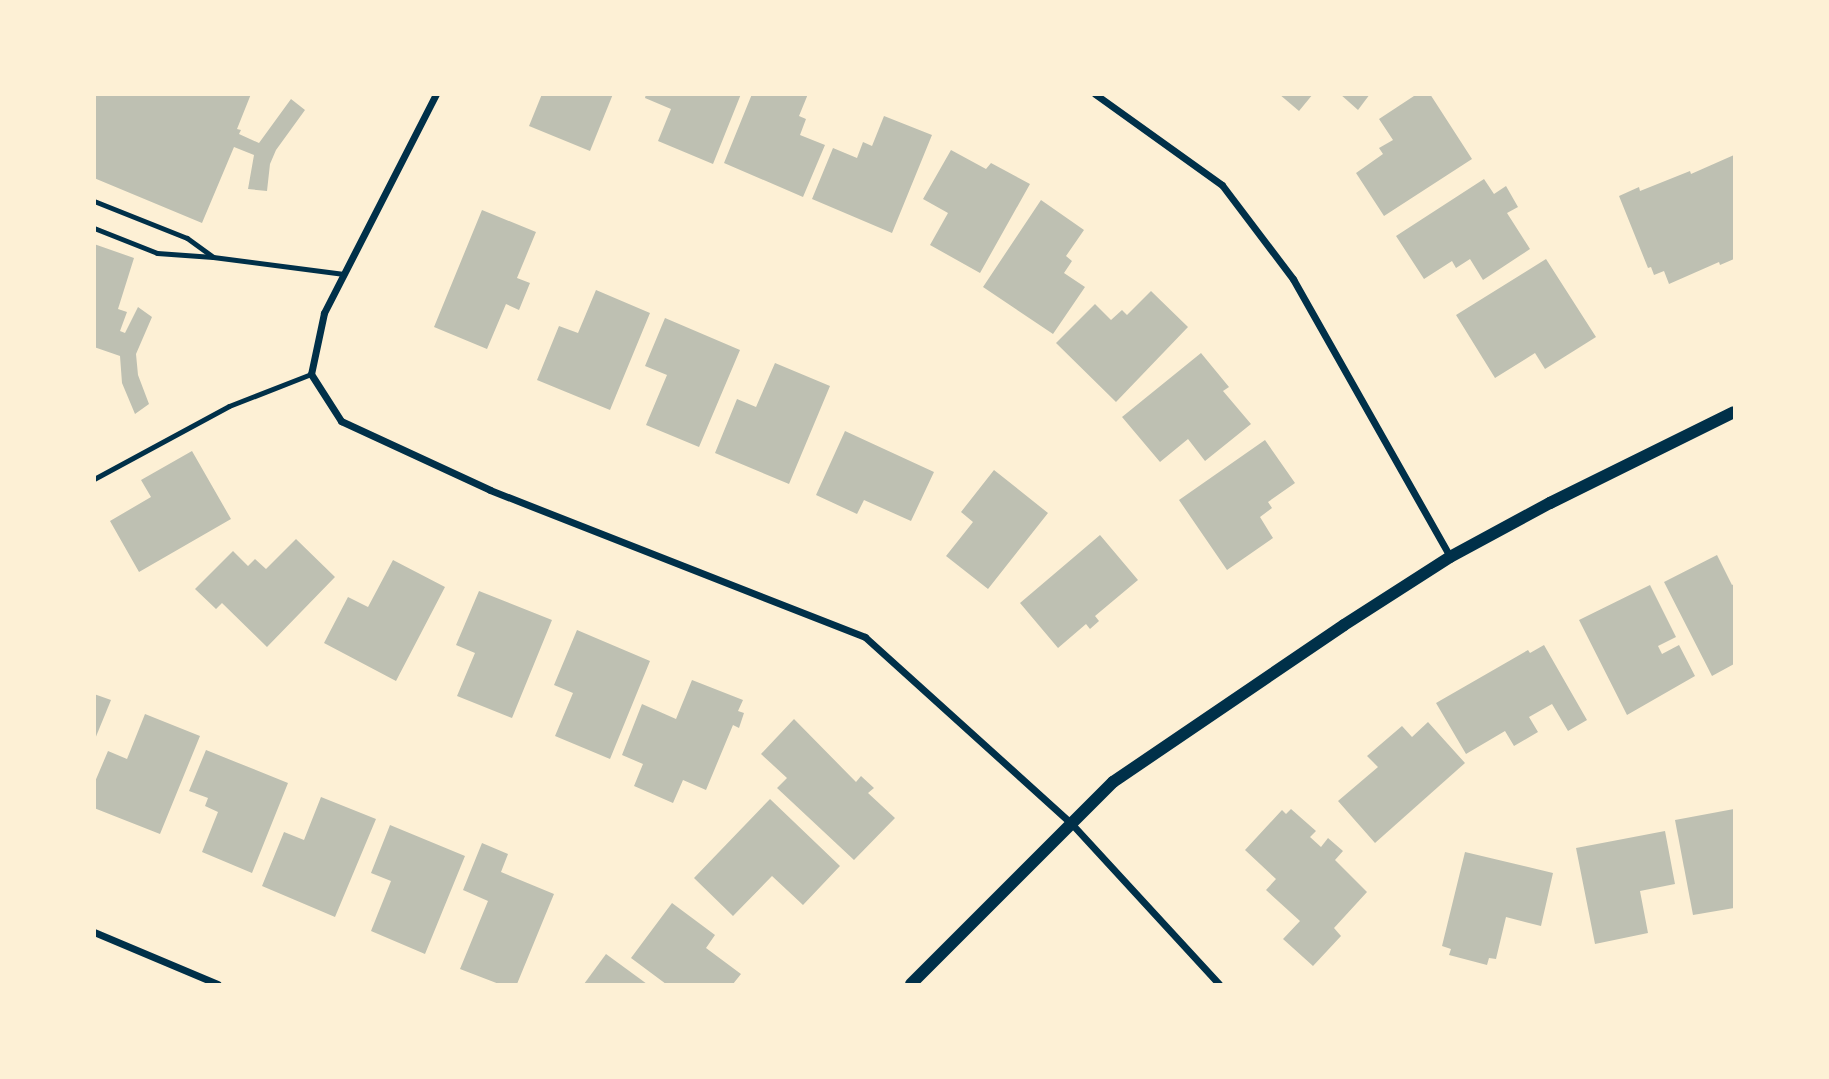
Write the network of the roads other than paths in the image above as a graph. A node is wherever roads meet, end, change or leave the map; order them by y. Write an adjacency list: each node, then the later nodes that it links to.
1 (436, 94): 6 (street)
2 (1095, 94): 10 (street)
3 (94, 201): 5 (lane)
4 (94, 228): 5 (lane)
5 (213, 257): 6 (lane)
6 (344, 274): 7 (street)
7 (311, 374): 9 (lane); 11 (street)
8 (1734, 412): 10 (street)
9 (94, 479)
10 (1450, 556): 11 (street)
11 (1070, 822): 14 (street); 15 (street)
12 (94, 932): 13 (street)
13 (218, 985)
14 (911, 985)
15 (1219, 985)

